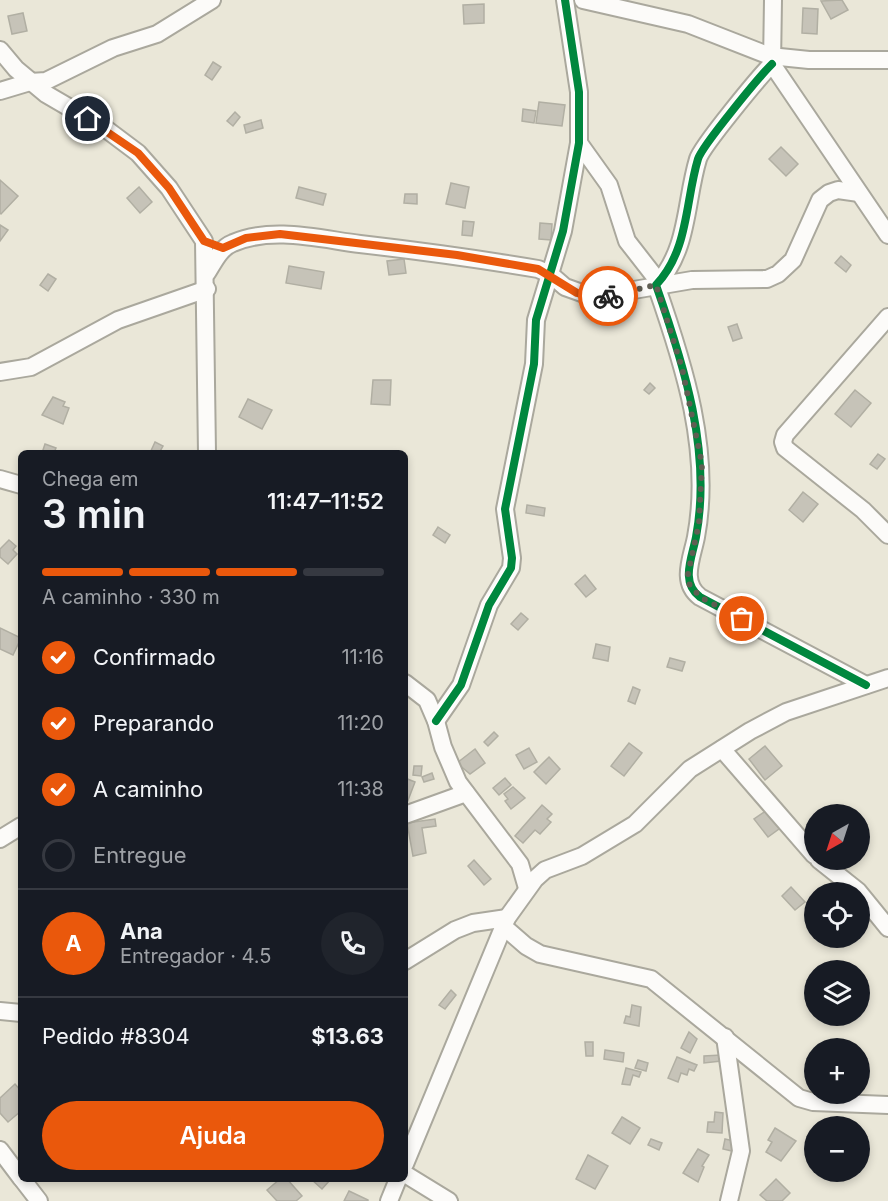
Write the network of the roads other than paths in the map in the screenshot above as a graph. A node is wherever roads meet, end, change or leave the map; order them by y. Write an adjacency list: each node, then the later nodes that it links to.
1 (212, 0): 8 (street)
2 (565, 0): 10 (street)
3 (583, 0): 6 (street)
4 (773, 0): 6 (street)
5 (1, 57): 8 (street)
6 (771, 60): 7 (street); 11 (street); 19 (street)
7 (888, 60)
8 (41, 86): 9 (street); 15 (street)
9 (0, 90)
10 (579, 143): 17 (street); 19 (street)
11 (846, 175): 12 (street); 13 (street)
12 (838, 190): 13 (street); 19 (street)
13 (859, 193): 14 (street)
14 (888, 235)
15 (204, 241): 16 (street); 18 (street)
16 (223, 248): 17 (street); 18 (street)
17 (550, 274): 19 (street); 29 (street)
18 (207, 281): 21 (street); 22 (street)
19 (658, 284): 28 (street)
20 (888, 317): 25 (street)
21 (0, 372)
22 (207, 450)
23 (0, 479): 24 (street)
24 (18, 484)
25 (888, 535)
26 (888, 678): 28 (street)
27 (408, 684): 29 (street)
28 (866, 685): 30 (street)
29 (436, 721): 31 (street)
30 (722, 749): 35 (street); 37 (street)
31 (466, 793): 32 (street); 36 (street)
32 (408, 814)
33 (18, 828): 34 (street)
34 (0, 839)
35 (804, 843)
36 (520, 864): 37 (street); 39 (street)
37 (545, 870): 39 (street)
38 (832, 870): 41 (street)
39 (527, 888): 40 (street)
40 (505, 922): 42 (street); 45 (street); 48 (street)
41 (888, 928)
42 (408, 959)
43 (0, 1011): 44 (street)
44 (18, 1013)
45 (725, 1037): 46 (street); 54 (street)
46 (888, 1105)
47 (0, 1150): 50 (street)
48 (408, 1157)
49 (408, 1176): 53 (street)
50 (18, 1177)
51 (397, 1182): 52 (street)
52 (389, 1201)
53 (449, 1201)
54 (729, 1201)

